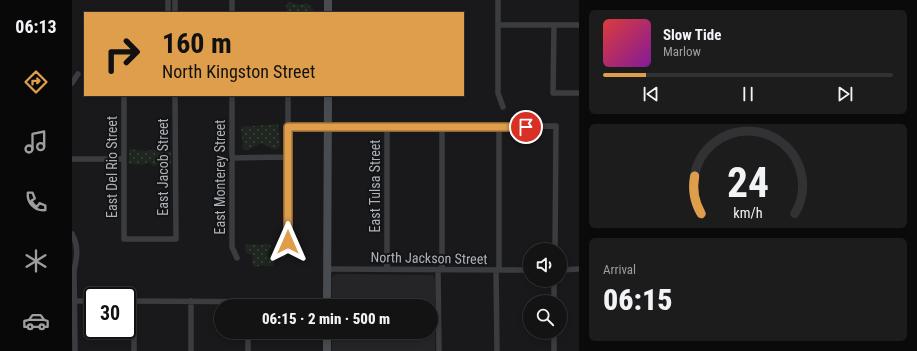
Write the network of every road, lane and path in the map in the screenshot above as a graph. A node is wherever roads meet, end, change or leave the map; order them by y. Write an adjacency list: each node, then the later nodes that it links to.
1 (168, 0): 6 (street)
2 (175, 0): 7 (street)
3 (232, 0): 8 (street)
4 (328, 0): 9 (street)
5 (498, 0): 10 (street)
6 (168, 12)
7 (175, 12)
8 (232, 12)
9 (328, 12)
10 (498, 26): 11 (street); 21 (street)
11 (554, 26): 12 (street); 15 (street)
12 (579, 26)
13 (78, 74): 14 (street)
14 (72, 82)
15 (579, 93)
16 (124, 96): 30 (street, East Del Rio Street)
17 (175, 96): 32 (street, East Jacob Street)
18 (232, 96): 28 (street, East Monterey Street)
19 (288, 96): 22 (street)
20 (328, 96): 23 (street)
21 (503, 107)
22 (288, 127): 23 (street); 27 (street)
23 (328, 127): 24 (street); 37 (street)
24 (387, 127): 25 (street); 38 (street, East Tulsa Street)
25 (442, 127): 26 (street); 40 (street)
26 (499, 127): 33 (street); 41 (street)
27 (288, 157): 28 (street); 34 (street)
28 (232, 158): 35 (street, East Monterey Street)
29 (72, 159): 30 (street)
30 (124, 159): 32 (street, East Del Rio Street)
31 (72, 234): 44 (street)
32 (124, 239)
33 (555, 243)
34 (283, 254)
35 (237, 258)
36 (72, 264): 44 (street)
37 (328, 269): 38 (street, North Jackson Street); 45 (street)
38 (388, 269): 40 (street, North Jackson Street)
39 (579, 269): 43 (street)
40 (440, 270): 41 (street, North Jackson Street); 60 (street)
41 (498, 270): 42 (street, North Jackson Street); 61 (street)
42 (523, 270)
43 (567, 270)
44 (73, 271): 46 (street)
45 (327, 299)
46 (75, 301): 47 (street); 55 (street)
47 (84, 301)
48 (136, 301): 49 (street)
49 (191, 301): 50 (street); 57 (street)
50 (214, 302)
51 (134, 339): 56 (street)
52 (248, 339): 58 (street)
53 (328, 339): 59 (street)
54 (554, 339): 62 (street)
55 (75, 351)
56 (134, 351)
57 (191, 351)
58 (248, 351)
59 (328, 351)
60 (439, 351)
61 (497, 351)
62 (554, 351)

